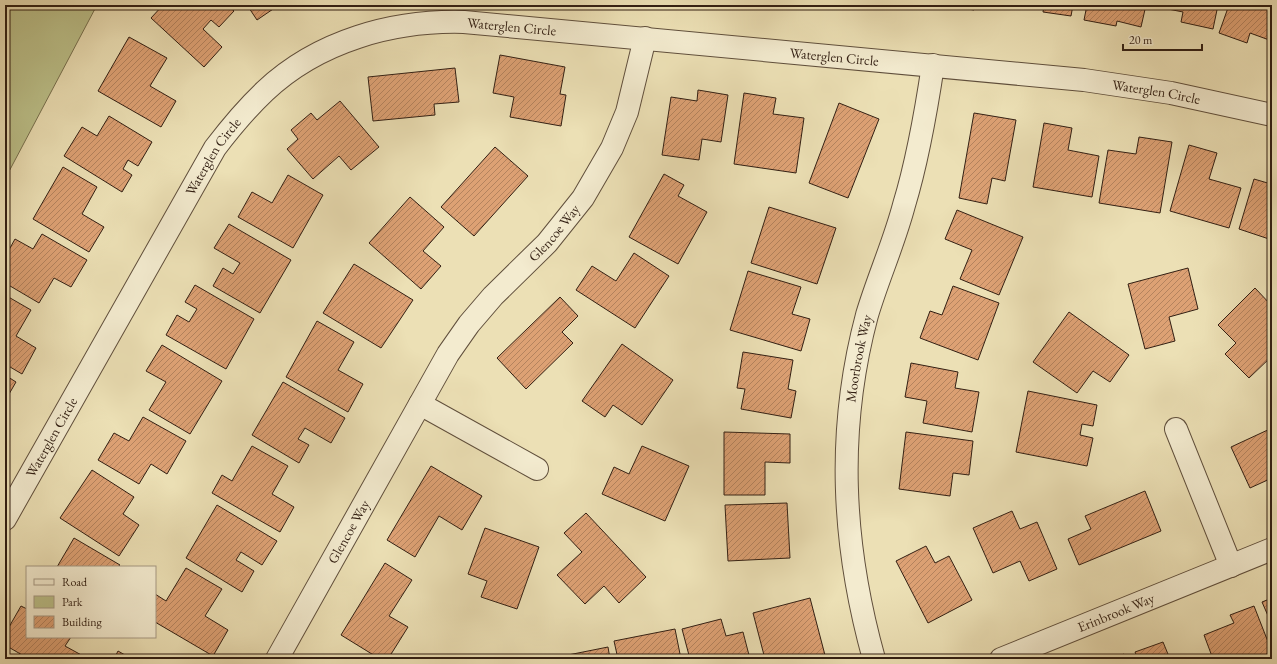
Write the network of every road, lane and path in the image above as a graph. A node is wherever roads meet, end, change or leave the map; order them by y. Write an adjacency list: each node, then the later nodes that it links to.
1 (645, 38): 2 (street, Waterglen Circle); 4 (street, Glencoe Way); 7 (street, Waterglen Circle)
2 (933, 65): 3 (street, Waterglen Circle); 11 (street, Moorbrook Way)
3 (1272, 115)
4 (420, 404): 6 (street); 10 (street, Glencoe Way)
5 (1176, 429): 9 (street)
6 (537, 469)
7 (5, 519)
8 (1272, 549): 9 (street, Erinbrook Way)
9 (1231, 566): 12 (street, Erinbrook Way)
10 (277, 659)
11 (874, 659)
12 (1001, 659)

